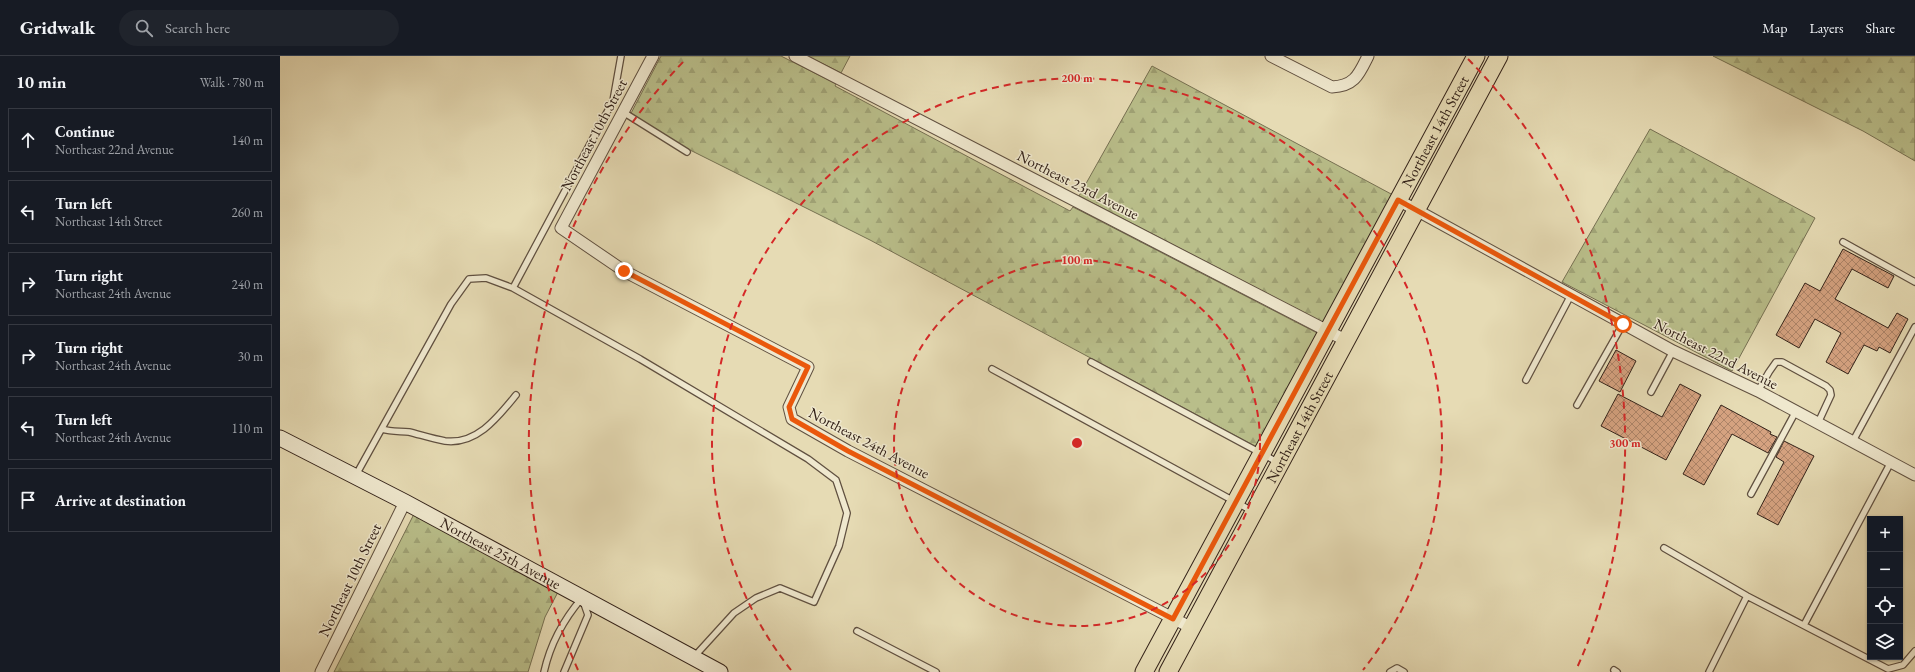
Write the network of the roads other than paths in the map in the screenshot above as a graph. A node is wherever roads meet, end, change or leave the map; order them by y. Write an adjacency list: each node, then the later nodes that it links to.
1 (620, 56): 15 (lane)
2 (653, 56): 8 (street, Northeast 10th Street)
3 (795, 56): 19 (street, Northeast 23rd Avenue)
4 (1271, 56): 5 (street)
5 (1368, 56)
6 (1476, 56): 10 (main road, Northeast 14th Street)
7 (1499, 56): 11 (main road, Northeast 14th Street)
8 (623, 112): 9 (lane); 12 (street, Northeast 10th Street)
9 (687, 152)
10 (1398, 200): 11 (street, Northeast 22nd Avenue); 19 (main road, Northeast 14th Street)
11 (1417, 210): 16 (street, Northeast 22nd Avenue); 20 (main road, Northeast 14th Street)
12 (561, 228): 46 (street, Northeast 24th Avenue)
13 (1843, 242): 14 (lane)
14 (1915, 282)
15 (513, 288): 31 (lane); 51 (lane)
16 (1571, 295): 17 (street, Northeast 22nd Avenue); 24 (lane)
17 (1623, 324): 21 (street, Northeast 22nd Avenue); 28 (lane)
18 (1915, 327): 33 (lane)
19 (1328, 332): 20 (street, Northeast 23rd Avenue); 34 (main road, Northeast 14th Street)
20 (1347, 341): 36 (main road, Northeast 14th Street)
21 (1673, 351): 25 (street, Northeast 22nd Avenue); 26 (lane)
22 (1091, 362): 34 (lane)
23 (992, 369): 41 (lane)
24 (1526, 380)
25 (1758, 391): 29 (street, Northeast 22nd Avenue); 30 (lane)
26 (1651, 392)
27 (516, 395): 31 (lane)
28 (1577, 405)
29 (1796, 411): 30 (street, Northeast 22nd Avenue); 39 (lane)
30 (1818, 423): 33 (street, Northeast 22nd Avenue)
31 (382, 429): 38 (lane)
32 (280, 438): 38 (main road, Northeast 25th Avenue)
33 (1852, 441): 35 (street, Northeast 22nd Avenue)
34 (1262, 454): 36 (lane); 41 (main road, Northeast 14th Street)
35 (1892, 462): 37 (street, Northeast 22nd Avenue); 47 (lane)
36 (1281, 464): 42 (main road, Northeast 14th Street)
37 (1915, 475)
38 (355, 476): 40 (main road, Northeast 25th Avenue)
39 (1751, 494)
40 (405, 502): 45 (main road, Northeast 25th Avenue); 52 (street, Northeast 10th Street)
41 (1235, 503): 42 (lane); 46 (main road, Northeast 14th Street)
42 (1254, 512): 48 (main road, Northeast 14th Street)
43 (1664, 548): 44 (lane)
44 (1747, 596): 47 (lane); 61 (lane)
45 (582, 598): 51 (main road, Northeast 25th Avenue); 53 (lane); 54 (lane)
46 (1173, 619): 48 (street, Northeast 24th Avenue); 57 (main road, Northeast 14th Street)
47 (1804, 625): 50 (lane)
48 (1192, 628): 58 (main road, Northeast 14th Street)
49 (857, 631): 56 (lane)
50 (1915, 651)
51 (693, 658): 55 (main road, Northeast 25th Avenue)
52 (321, 672)
53 (544, 672)
54 (564, 672)
55 (720, 672)
56 (936, 672)
57 (1144, 672)
58 (1168, 672)
59 (1390, 672): 60 (lane)
60 (1404, 672)
61 (1709, 672)

